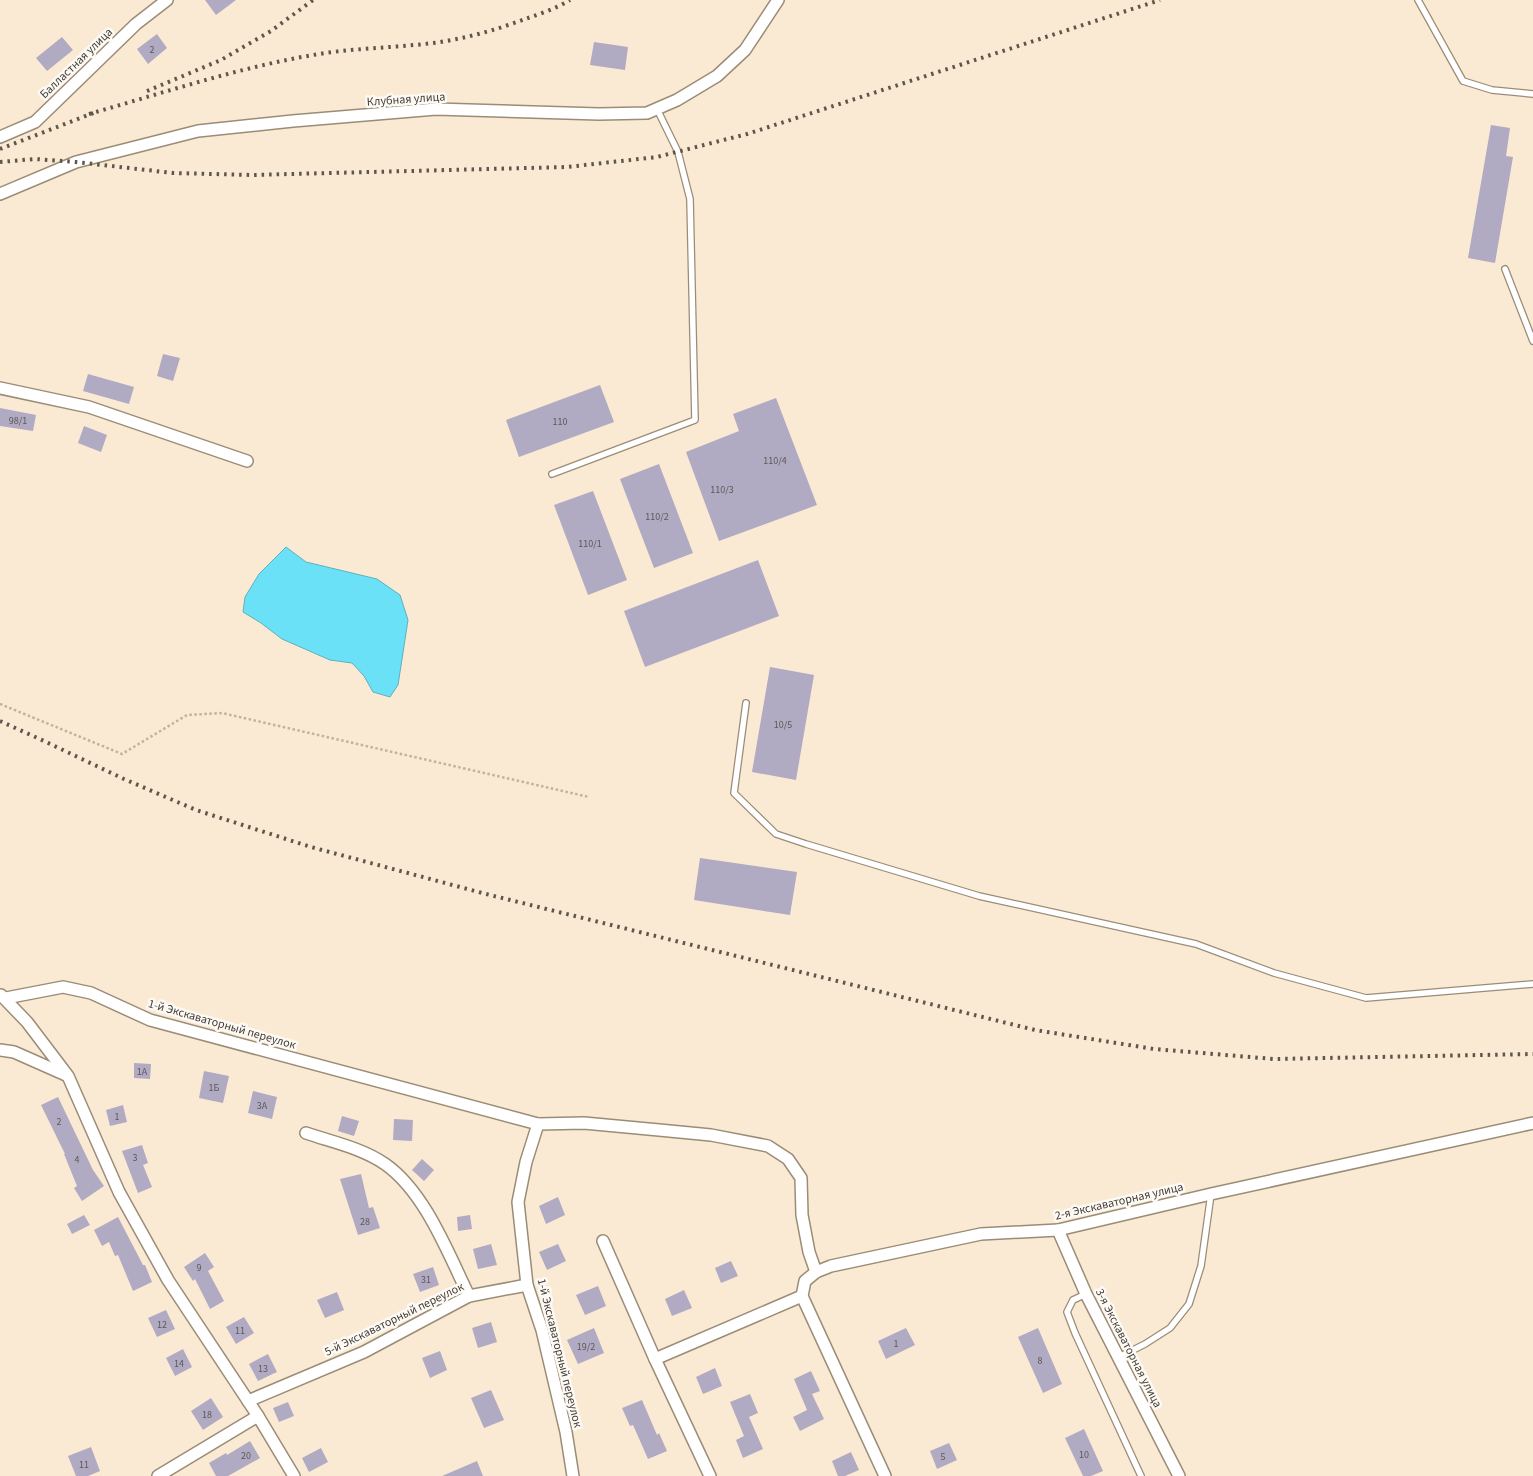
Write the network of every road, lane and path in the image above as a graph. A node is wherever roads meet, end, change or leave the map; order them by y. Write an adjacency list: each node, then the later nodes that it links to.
1 (167, 0): 6 (street, Балластная улица)
2 (778, 0): 5 (street, Клубная улица)
3 (1418, 0): 4 (lane)
4 (1533, 94)
5 (657, 109): 7 (street, Клубная улица); 12 (lane)
6 (0, 137)
7 (0, 194)
8 (1505, 269): 9 (lane)
9 (1533, 341)
10 (0, 388): 11 (street)
11 (247, 461)
12 (552, 474)
13 (746, 703): 16 (lane)
14 (0, 704): 15 (path)
15 (589, 797)
16 (1533, 984)
17 (3, 996): 19 (street, 1-й Экскаваторный переулок); 21 (street, 1-й Экскаваторный переулок)
18 (0, 1050): 19 (street)
19 (68, 1076): 33 (street, 1-й Экскаваторный переулок)
20 (1533, 1123): 23 (street, 2-я Экскаваторная улица)
21 (538, 1124): 26 (street); 27 (street, 1-й Экскаваторный переулок)
22 (306, 1133): 29 (street)
23 (1211, 1194): 24 (street, 2-я Экскаваторная улица); 31 (lane)
24 (1058, 1230): 26 (street, 2-я Экскаваторная улица); 28 (street, 3-я Экскаваторная улица)
25 (604, 1241): 32 (street)
26 (816, 1272): 30 (street)
27 (527, 1285): 29 (street, 5-й Экскаваторный переулок); 37 (street, 1-й Экскаваторный переулок)
28 (1086, 1294): 31 (street, 3-я Экскаваторная улица); 40 (lane)
29 (469, 1296): 33 (street, 5-й Экскаваторный переулок)
30 (802, 1296): 32 (street); 39 (street)
31 (1119, 1356): 41 (street, 3-я Экскаваторная улица)
32 (655, 1359): 38 (street)
33 (248, 1401): 34 (street, 1-й Экскаваторный переулок)
34 (258, 1416): 35 (street); 36 (street, 1-й Экскаваторный переулок)
35 (158, 1476)
36 (294, 1476)
37 (573, 1476)
38 (710, 1476)
39 (885, 1476)
40 (1141, 1476)
41 (1179, 1476)

